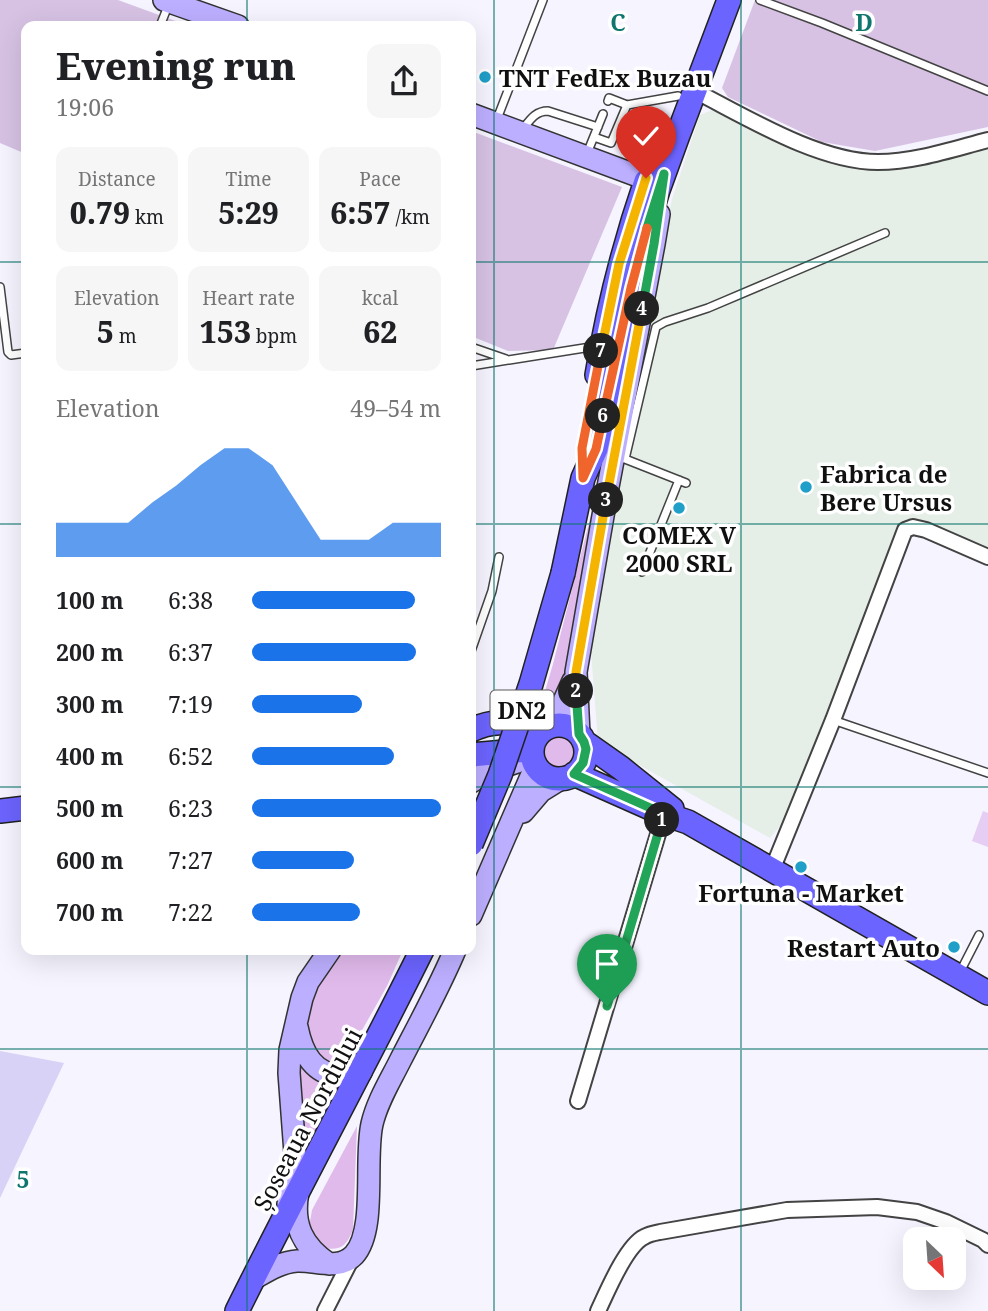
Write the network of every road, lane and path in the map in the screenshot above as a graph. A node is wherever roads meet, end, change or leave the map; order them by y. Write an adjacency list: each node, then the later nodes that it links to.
1 (543, 0): 14 (lane)
2 (717, 0): 9 (main road, DN2)
3 (729, 0): 9 (main road, DN2)
4 (760, 0): 8 (lane)
5 (167, 1): 6 (lane); 7 (street)
6 (161, 21)
7 (225, 21)
8 (988, 91)
9 (687, 94): 11 (lane); 17 (street); 19 (main road, DN2)
10 (608, 102): 11 (lane)
11 (627, 105): 18 (lane)
12 (603, 114): 15 (lane)
13 (476, 116): 14 (street)
14 (496, 123): 16 (street)
15 (598, 127): 16 (lane); 18 (lane)
16 (520, 132): 18 (street)
17 (988, 140)
18 (590, 147): 19 (street)
19 (655, 176): 22 (main road, DN2); 27 (street); 28 (main road, DN2)
20 (885, 233): 27 (lane)
21 (0, 287): 24 (lane)
22 (602, 346): 25 (lane); 28 (main road, DN2)
23 (476, 349): 25 (lane)
24 (21, 354)
25 (509, 361): 26 (lane)
26 (476, 365)
27 (620, 458): 31 (lane); 33 (street)
28 (583, 478): 47 (main road, DN2, bridge)
29 (988, 556): 34 (street)
30 (499, 557): 32 (lane)
31 (642, 572)
32 (476, 637)
33 (576, 672): 36 (street); 37 (street)
34 (833, 720): 39 (lane); 48 (street)
35 (476, 728): 37 (main road)
36 (582, 738): 37 (main road); 40 (main road); 45 (main road)
37 (539, 744): 38 (main road); 40 (main road); 41 (street); 46 (street)
38 (476, 759)
39 (988, 772)
40 (568, 776): 44 (main road); 46 (street)
41 (476, 779)
42 (21, 809): 43 (main road)
43 (0, 811)
44 (664, 814): 45 (main road); 58 (street)
45 (688, 822): 48 (main road)
46 (509, 830): 49 (street)
47 (476, 833)
48 (772, 870): 54 (main road)
49 (476, 904)
50 (979, 935): 54 (lane)
51 (327, 955): 56 (street)
52 (420, 955): 57 (main road, Șoseaua Nordului)
53 (453, 955): 62 (street)
54 (958, 976): 55 (main road)
55 (988, 993)
56 (296, 1021): 57 (street); 60 (street)
57 (361, 1072): 59 (main road, Șoseaua Nordului)
58 (578, 1101)
59 (298, 1192): 60 (main road, Șoseaua Nordului); 63 (street)
60 (287, 1214): 64 (main road, Șoseaua Nordului)
61 (988, 1245): 67 (street)
62 (354, 1256): 63 (street); 66 (street)
63 (329, 1264): 64 (street)
64 (253, 1279): 65 (main road, Șoseaua Nordului)
65 (237, 1311)
66 (325, 1311)
67 (598, 1311)

